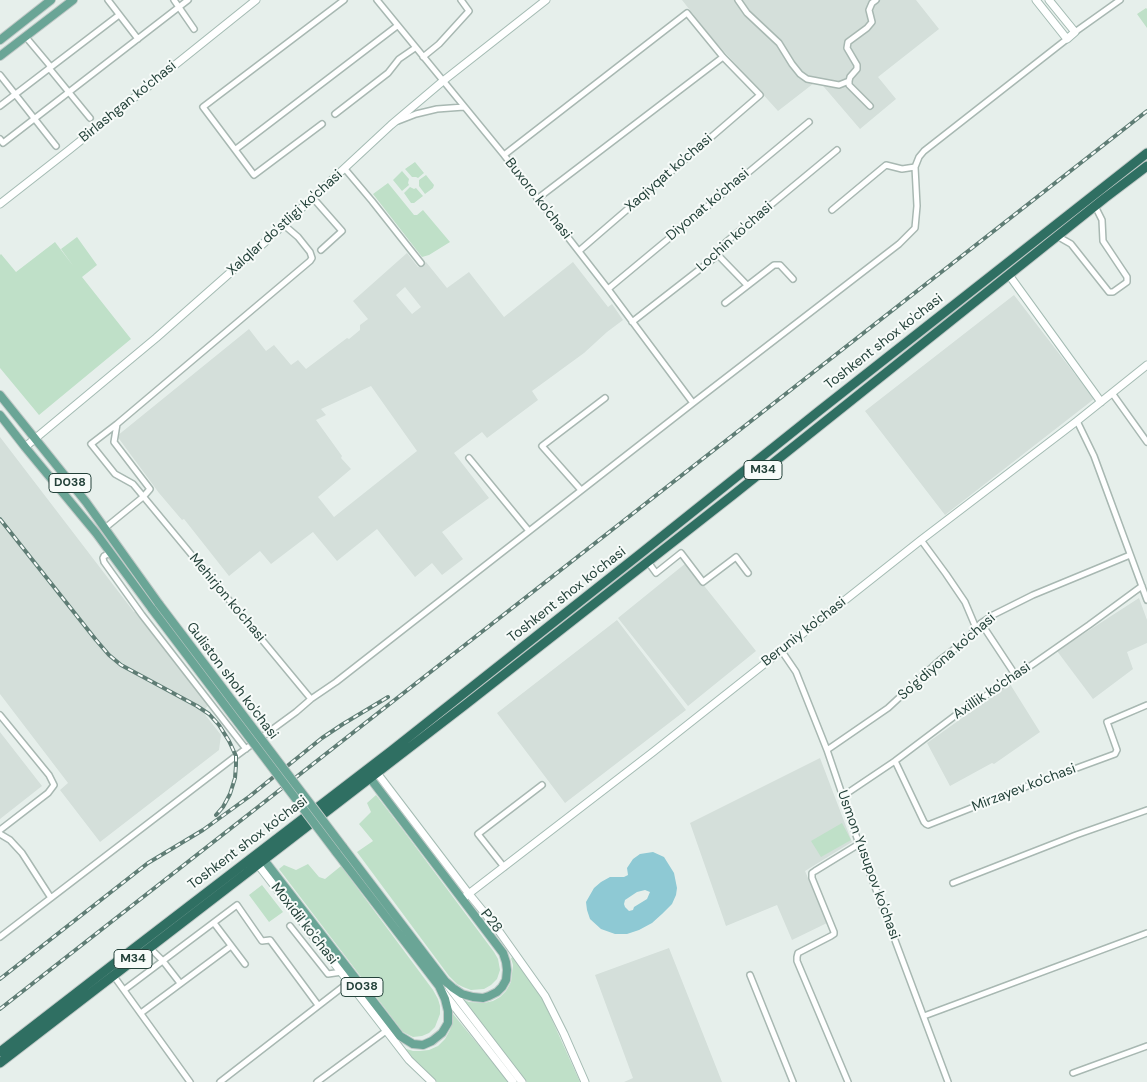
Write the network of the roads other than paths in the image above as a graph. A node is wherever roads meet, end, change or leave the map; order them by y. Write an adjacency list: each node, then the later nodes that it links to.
1 (51, 0): 24 (main road)
2 (73, 0): 21 (main road)
3 (108, 0): 17 (street)
4 (174, 0): 16 (street)
5 (188, 0): 16 (street)
6 (256, 0): 55 (street, Birlashgan ko'chasi)
7 (344, 0): 46 (street)
8 (377, 0): 18 (street, Buxoro ko'chasi)
9 (461, 0): 27 (street)
10 (546, 0): 31 (street, Xalqlar do'stligi ko'chasi)
11 (738, 0): 32 (street)
12 (876, 0): 32 (street)
13 (1036, 0): 23 (street)
14 (1049, 0): 20 (street)
15 (1120, 0): 20 (street)
16 (179, 7): 19 (street); 22 (street)
17 (119, 15): 22 (street); 29 (street)
18 (397, 26): 25 (street, Buxoro ko'chasi); 46 (street)
19 (194, 29)
20 (1075, 32): 23 (street)
21 (25, 36): 26 (main road); 29 (street)
22 (138, 39): 33 (street)
23 (1067, 39): 51 (street)
24 (0, 40)
25 (415, 48): 27 (street, Buxoro ko'chasi); 38 (street)
26 (0, 56)
27 (423, 57): 31 (street, Buxoro ko'chasi)
28 (723, 57): 49 (street); 54 (street); 61 (street, Xaqiyqat ko'chasi)
29 (50, 68): 33 (street); 34 (street)
30 (0, 75): 34 (street)
31 (442, 81): 36 (street, Buxoro ko'chasi); 41 (street, Xalqlar do'stligi ko'chasi)
32 (849, 81): 37 (street)
33 (69, 92): 39 (street); 40 (street)
34 (15, 94): 35 (street); 40 (street)
35 (0, 106)
36 (464, 106): 41 (street); 49 (street, Buxoro ko'chasi)
37 (870, 106)
38 (335, 114)
39 (90, 118)
40 (35, 119): 44 (street); 45 (street)
41 (395, 122): 52 (street, Xalqlar do'stligi ko'chasi)
42 (809, 122): 67 (street, Diyonat ko'chasi)
43 (322, 124): 46 (street)
44 (0, 139)
45 (56, 146)
46 (236, 150)
47 (837, 150): 62 (street, Lochin ko'chasi)
48 (1147, 153): 99 (highway, Toshkent shox ko'chasi / M34)
49 (504, 155): 54 (street, Buxoro ko'chasi)
50 (1147, 166): 56 (highway, Toshkent shox ko'chasi / M34)
51 (915, 167): 57 (street); 75 (street)
52 (345, 169): 53 (street, Xalqlar do'stligi ko'chasi); 63 (street)
53 (314, 198): 58 (street, Xalqlar do'stligi ko'chasi); 60 (street)
54 (537, 199): 61 (street, Buxoro ko'chasi)
55 (0, 204)
56 (1095, 206): 59 (highway, Toshkent shox ko'chasi / M34); 59 (street)
57 (832, 210)
58 (284, 225): 78 (street); 79 (street, Xalqlar do'stligi ko'chasi)
59 (1057, 236): 64 (highway, Toshkent shox ko'chasi / M34)
60 (321, 250)
61 (579, 252): 67 (street, Buxoro ko'chasi)
62 (718, 254): 66 (street); 69 (street, Lochin ko'chasi)
63 (421, 263)
64 (1009, 275): 74 (street); 90 (highway, Toshkent shox ko'chasi / M34)
65 (793, 279): 66 (street)
66 (747, 285): 68 (street)
67 (608, 289): 69 (street, Buxoro ko'chasi)
68 (725, 302)
69 (632, 322): 75 (street, Buxoro ko'chasi)
70 (1147, 365): 71 (street, Beruniy ko'chasi)
71 (1112, 393): 74 (street, Beruniy ko'chasi); 80 (street)
72 (0, 395): 79 (main road, Guliston shoh ko'chasi / D038)
73 (605, 398): 83 (street)
74 (1101, 402): 77 (street, Beruniy ko'chasi)
75 (693, 403): 83 (street)
76 (0, 415): 81 (main road, Guliston shoh ko'chasi / D038)
77 (1077, 421): 87 (street, Beruniy ko'chasi); 88 (street)
78 (117, 424): 84 (street); 84 (street, Mehirjon ko'chasi)
79 (34, 439): 81 (street, Xalqlar do'stligi ko'chasi); 85 (main road, Guliston shoh ko'chasi / D038)
80 (1147, 442)
81 (25, 447): 89 (main road, Guliston shoh ko'chasi / D038)
82 (469, 458): 86 (street)
83 (582, 490): 86 (street)
84 (143, 497): 85 (street); 101 (street, Mehirjon ko'chasi)
85 (105, 528): 94 (main road, Guliston shoh ko'chasi / D038)
86 (529, 531): 101 (street)
87 (921, 540): 96 (street); 97 (street, Beruniy ko'chasi)
88 (1130, 555): 92 (street); 95 (street, So'g'diyona ko'chasi)
89 (113, 556): 94 (main road, Guliston shoh ko'chasi / D038); 104 (street)
90 (648, 562): 91 (street); 100 (highway, Toshkent shox ko'chasi / M34)
91 (748, 573)
92 (1142, 586): 93 (street); 98 (street, Axillik ko'chasi)
93 (1147, 600)
94 (155, 607): 134 (main road, Guliston shoh ko'chasi / D038, bridge)
95 (981, 623): 96 (street, So'g'diyona ko'chasi); 98 (street)
96 (976, 628): 105 (street, So'g'diyona ko'chasi)
97 (781, 650): 105 (street, Usmon Yusupov ko'chasi); 114 (street, Beruniy ko'chasi)
98 (1016, 676): 106 (street, Axillik ko'chasi)
99 (482, 679): 100 (highway); 113 (highway, Toshkent shox ko'chasi / M34)
100 (488, 687): 107 (highway, Toshkent shox ko'chasi / M34)
101 (311, 699): 104 (street)
102 (1147, 705): 106 (street, Mirzayev ko'chasi)
103 (0, 715): 111 (street)
104 (246, 749): 117 (street)
105 (827, 750): 109 (street, Usmon Yusupov ko'chasi)
106 (895, 761): 109 (street, Axillik ko'chasi)
107 (374, 775): 113 (highway, Toshkent shox ko'chasi / M34); 116 (street, Р28); 118 (main road, Guliston shoh ko'chasi / D038)
108 (542, 785): 114 (street)
109 (843, 796): 112 (street, Usmon Yusupov ko'chasi)
110 (1147, 810): 115 (street)
111 (0, 832): 117 (street)
112 (859, 844): 139 (street, Usmon Yusupov ko'chasi); 153 (street)
113 (258, 858): 123 (street, Moxidil ko'chasi / D038); 125 (highway, Toshkent shox ko'chasi / M34); 127 (highway, Toshkent shox ko'chasi / M34); 134 (main road, Guliston shoh ko'chasi / D038)
114 (504, 867): 116 (street, Beruniy ko'chasi)
115 (953, 884)
116 (469, 894): 118 (street, Beruniy ko'chasi); 151 (street, Р28)
117 (51, 898): 122 (street)
118 (462, 899): 134 (main road, Guliston shoh ko'chasi / D038)
119 (214, 923): 124 (street); 128 (street); 137 (street)
120 (290, 926): 126 (street)
121 (1147, 933): 139 (street)
122 (0, 937)
123 (318, 941): 126 (street); 130 (street, Moxidil ko'chasi / D038)
124 (231, 946): 129 (street); 135 (street)
125 (150, 947): 127 (highway, Toshkent shox ko'chasi / M34); 128 (street)
126 (309, 950): 130 (street)
127 (135, 952): 132 (highway, Toshkent shox ko'chasi / M34); 142 (highway, Toshkent shox ko'chasi / M34)
128 (163, 962): 135 (street); 136 (street)
129 (245, 964)
130 (342, 972): 133 (street, Moxidil ko'chasi / D038)
131 (750, 974): 152 (street)
132 (113, 975): 136 (street); 143 (highway, Toshkent shox ko'chasi / M34)
133 (349, 982): 137 (street); 140 (street, Moxidil ko'chasi / D038)
134 (442, 983): 149 (street, Guliston shoh ko'chasi / D038); 150 (street, Guliston shoh ko'chasi / D038)
135 (180, 984): 138 (street)
136 (124, 990): 138 (street)
137 (318, 1005): 146 (street)
138 (141, 1013): 145 (street)
139 (924, 1016): 154 (street, Usmon Yusupov ko'chasi)
140 (386, 1031): 147 (street); 148 (street, D038)
141 (1147, 1046): 144 (street)
142 (0, 1052)
143 (0, 1063)
144 (1073, 1073)
145 (190, 1082)
146 (220, 1082)
147 (317, 1082)
148 (432, 1082)
149 (513, 1082)
150 (522, 1082)
151 (585, 1082)
152 (793, 1082)
153 (848, 1082)
154 (948, 1082)

